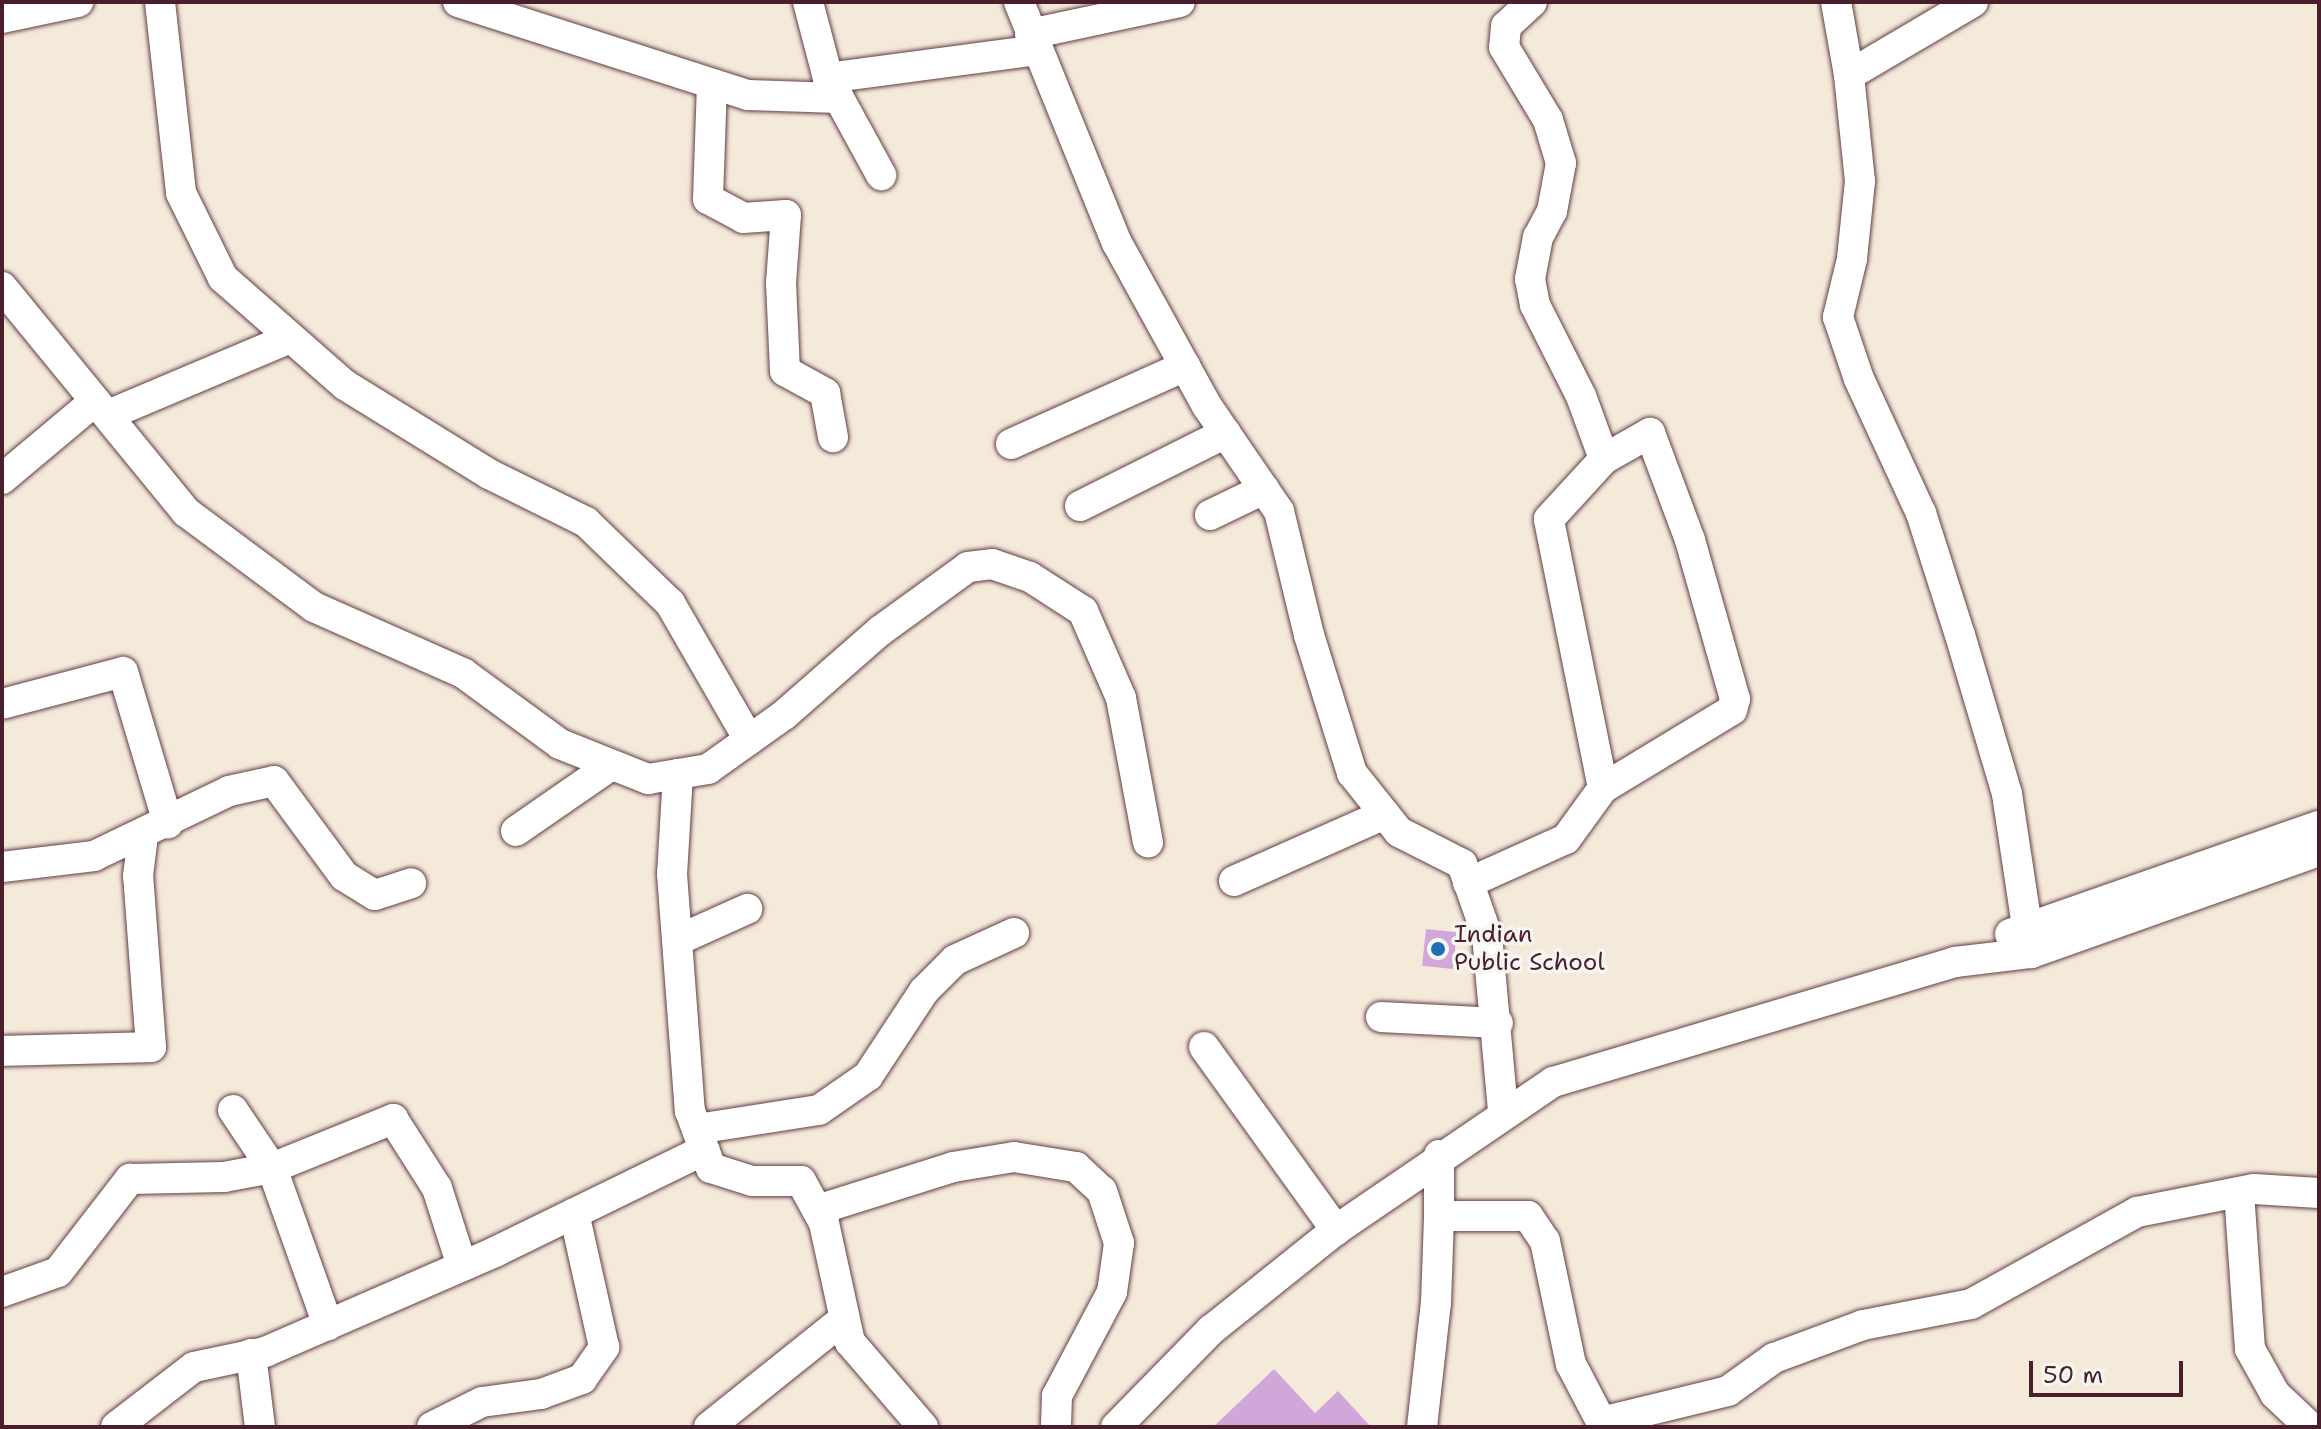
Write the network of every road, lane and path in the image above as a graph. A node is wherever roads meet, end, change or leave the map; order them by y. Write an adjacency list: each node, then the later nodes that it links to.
1 (78, 2): 11 (street)
2 (160, 2): 18 (street)
3 (458, 2): 10 (street)
4 (808, 2): 15 (street)
5 (1019, 2): 12 (street)
6 (1180, 2): 12 (street)
7 (1532, 2): 24 (street)
8 (1836, 2): 13 (street)
9 (1973, 2): 13 (street)
10 (538, 14): 14 (street)
11 (2, 18)
12 (1033, 42): 15 (street); 19 (street)
13 (1849, 75): 46 (street)
14 (712, 84): 15 (street); 22 (street)
15 (834, 88): 16 (street)
16 (881, 175)
17 (2, 287): 20 (street)
18 (290, 338): 20 (street); 30 (street)
19 (1185, 366): 21 (street); 23 (street)
20 (101, 408): 25 (street); 31 (street)
21 (1226, 433): 26 (street); 27 (street)
22 (833, 437)
23 (1011, 444)
24 (1604, 459): 33 (street); 33 (street)
25 (2, 479)
26 (1264, 489): 28 (street); 34 (street)
27 (1080, 506)
28 (1210, 515)
29 (2, 704): 36 (street)
30 (749, 740): 32 (street); 38 (street)
31 (610, 766): 32 (street); 37 (street)
32 (678, 774): 47 (street)
33 (1603, 788): 43 (street)
34 (1385, 814): 41 (street); 43 (street)
35 (2319, 826): 46 (street)
36 (155, 830): 40 (street); 42 (street); 51 (street)
37 (516, 831)
38 (1148, 842)
39 (2319, 851): 46 (street)
40 (2, 867)
41 (1234, 881)
42 (411, 883)
43 (1468, 883): 49 (street)
44 (747, 909): 47 (street)
45 (1014, 933): 54 (street)
46 (2030, 939): 53 (street)
47 (678, 940): 54 (street)
48 (1381, 1017): 49 (street)
49 (1498, 1023): 53 (street)
50 (1204, 1047): 62 (street)
51 (2, 1051)
52 (233, 1110): 56 (street)
53 (1503, 1111): 55 (street)
54 (701, 1140): 59 (street); 60 (street)
55 (1439, 1155): 61 (street); 62 (street)
56 (272, 1168): 63 (street); 64 (street); 66 (street)
57 (2239, 1192): 58 (street); 68 (street); 77 (street)
58 (2319, 1193)
59 (817, 1210): 65 (street); 74 (street)
60 (574, 1213): 63 (street); 71 (street)
61 (1439, 1216): 68 (street); 76 (street)
62 (1336, 1230): 75 (street)
63 (462, 1266): 66 (street)
64 (2, 1292)
65 (844, 1319): 72 (street); 73 (street)
66 (328, 1325): 67 (street)
67 (251, 1354): 69 (street); 70 (street)
68 (1603, 1424)
69 (116, 1427)
70 (260, 1427)
71 (432, 1427)
72 (709, 1427)
73 (923, 1427)
74 (1056, 1427)
75 (1116, 1427)
76 (1422, 1427)
77 (2310, 1427)

